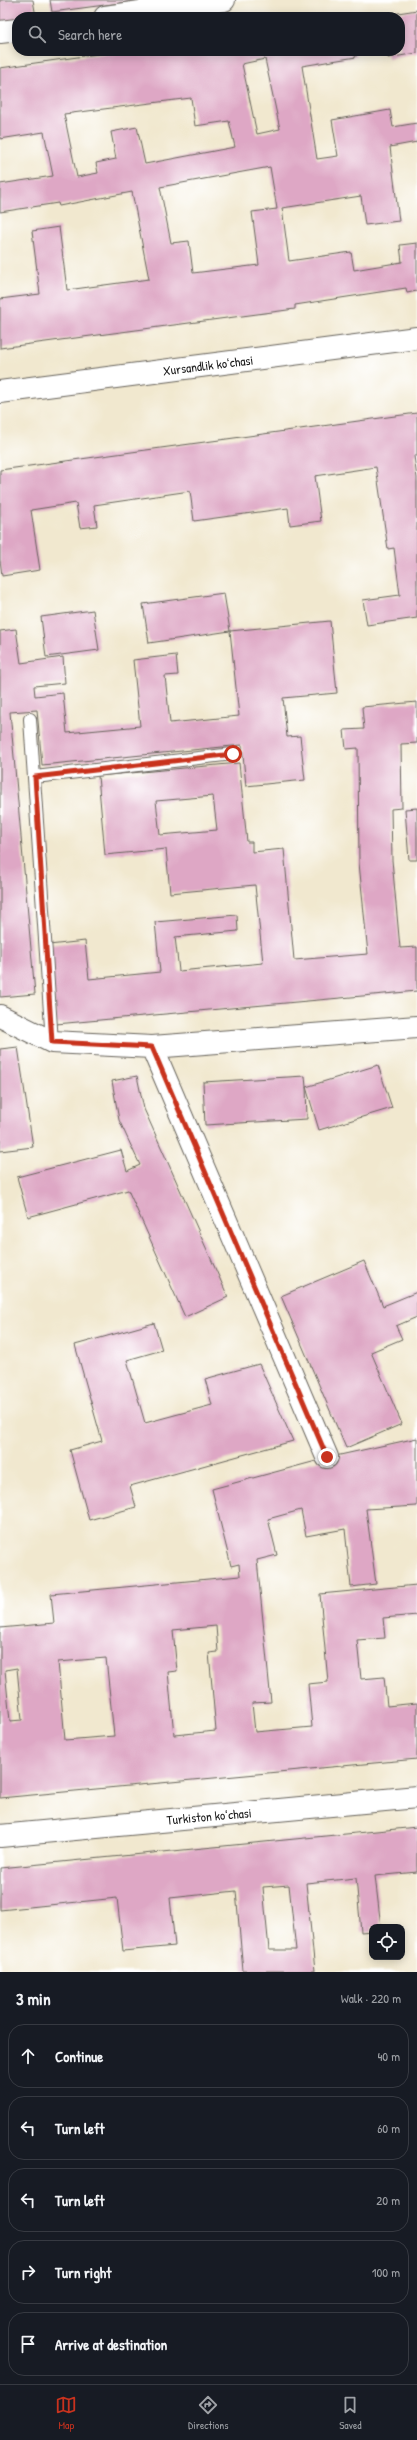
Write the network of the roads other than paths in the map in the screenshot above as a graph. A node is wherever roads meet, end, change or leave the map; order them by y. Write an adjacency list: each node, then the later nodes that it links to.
1 (224, 0): 2 (street)
2 (140, 12)
3 (12, 31): 4 (street)
4 (0, 32)
5 (417, 338): 6 (street, Xursandlik koʻchasi)
6 (0, 392)
7 (30, 719): 9 (lane)
8 (233, 754): 9 (lane)
9 (35, 777): 12 (lane)
10 (0, 1016): 12 (street)
11 (417, 1027): 13 (street)
12 (52, 1042): 13 (street)
13 (152, 1047): 14 (street)
14 (327, 1457)
15 (417, 1797): 16 (street, Turkiston koʻchasi)
16 (0, 1836)

